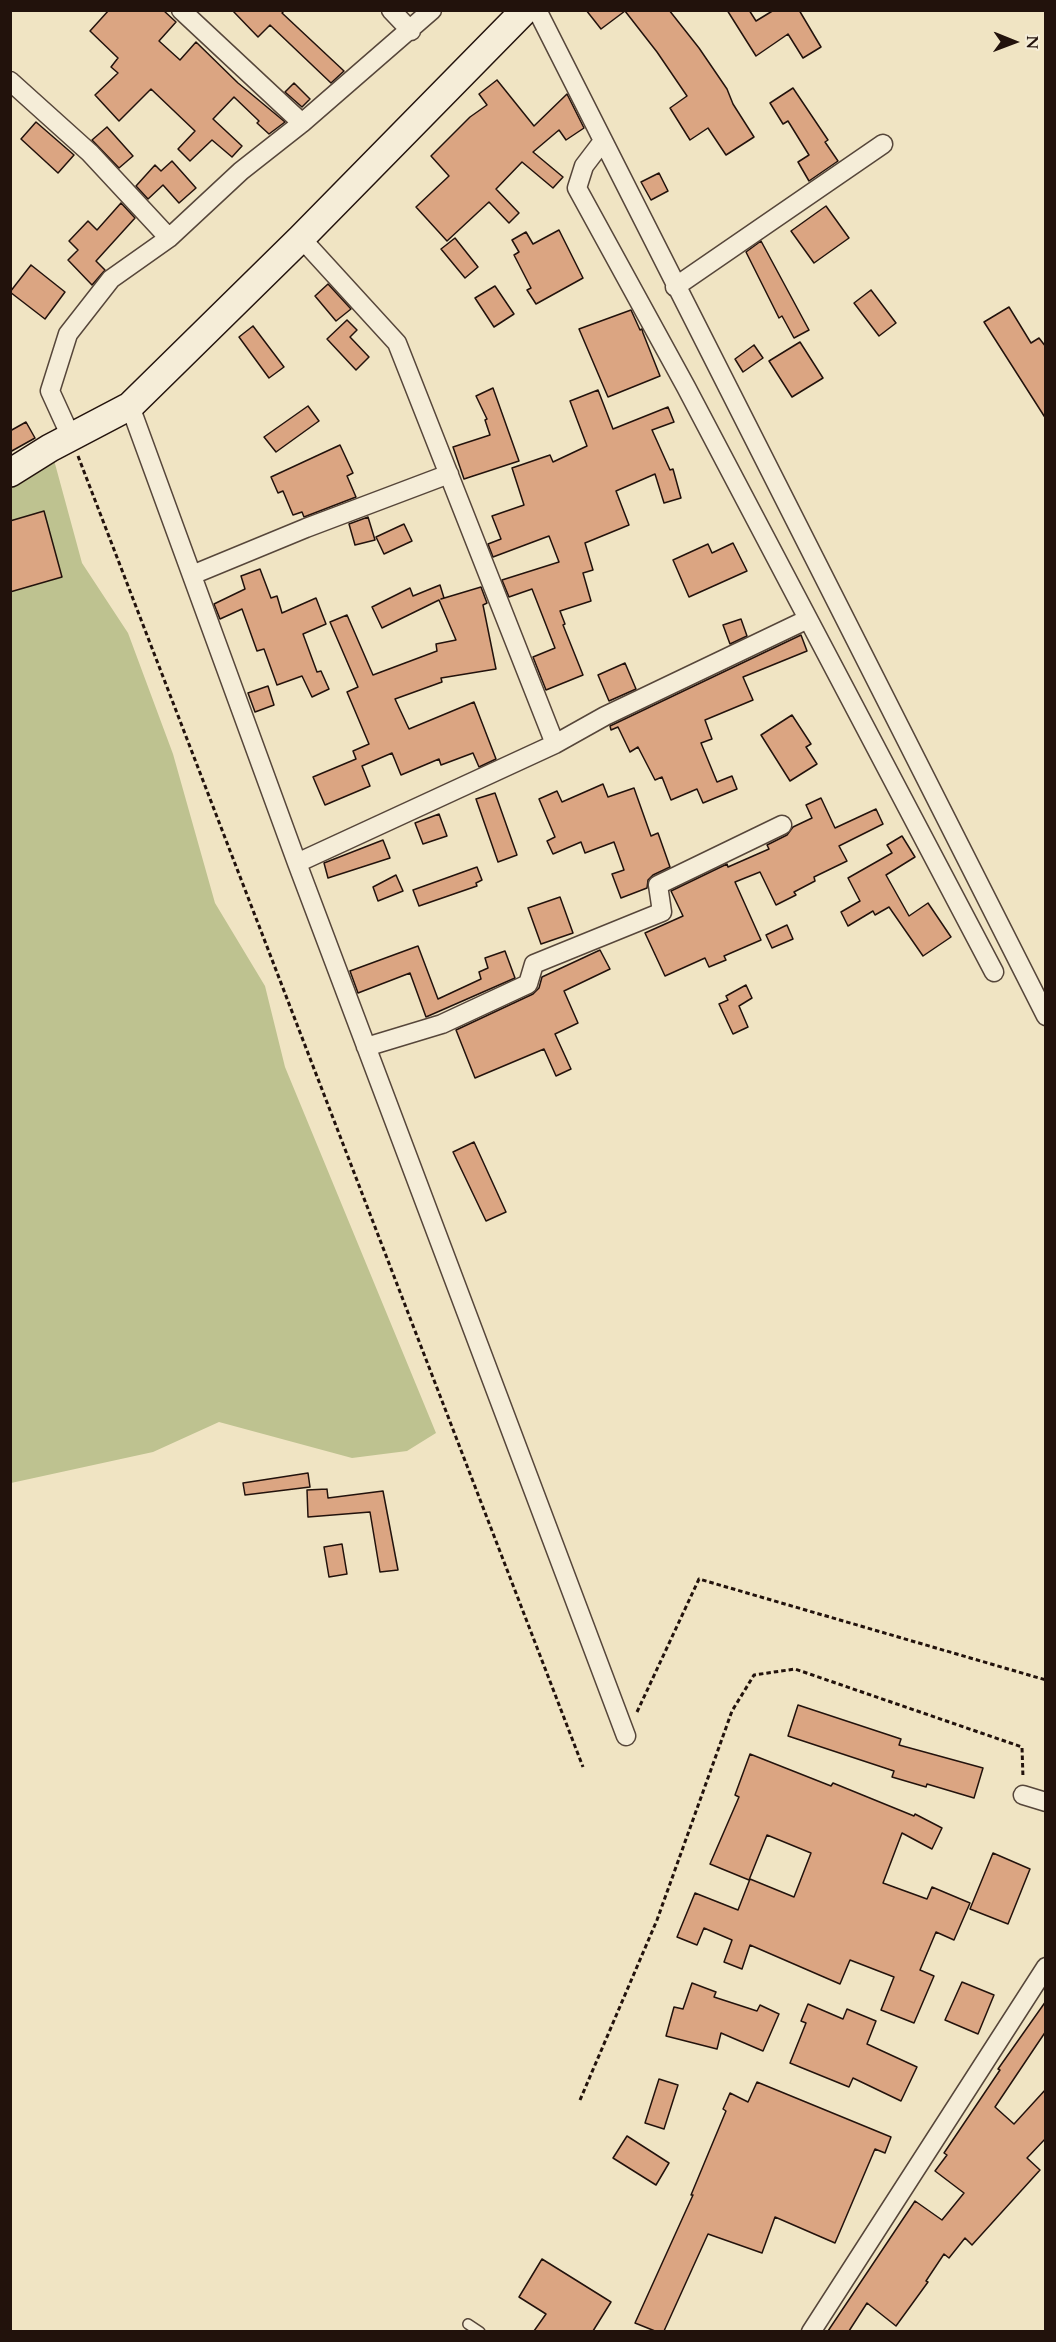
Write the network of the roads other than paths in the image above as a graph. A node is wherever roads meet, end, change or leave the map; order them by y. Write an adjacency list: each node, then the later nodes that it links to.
1 (181, 10): 8 (street)
2 (391, 10): 6 (street)
3 (432, 10): 6 (street)
4 (525, 10): 12 (street)
5 (537, 10): 9 (street)
6 (411, 30): 8 (street)
7 (10, 81): 11 (street)
8 (302, 123): 11 (street)
9 (603, 141): 13 (street); 19 (street)
10 (883, 144): 13 (street)
11 (168, 238): 15 (street)
12 (301, 238): 14 (street); 17 (street)
13 (675, 286): 24 (street)
14 (130, 406): 15 (street); 18 (street)
15 (70, 437): 16 (street)
16 (10, 473)
17 (449, 474): 18 (street); 20 (street)
18 (192, 575): 22 (street)
19 (808, 619): 20 (street); 23 (street)
20 (555, 744): 22 (street)
21 (782, 825): 25 (street)
22 (297, 863): 25 (street)
23 (994, 972)
24 (1046, 1016)
25 (366, 1047): 26 (street)
26 (626, 1736)
27 (1023, 1795): 28 (street)
28 (1046, 1802)
29 (1046, 1967): 32 (street)
30 (468, 2324): 31 (lane)
31 (480, 2331)
32 (811, 2331)

